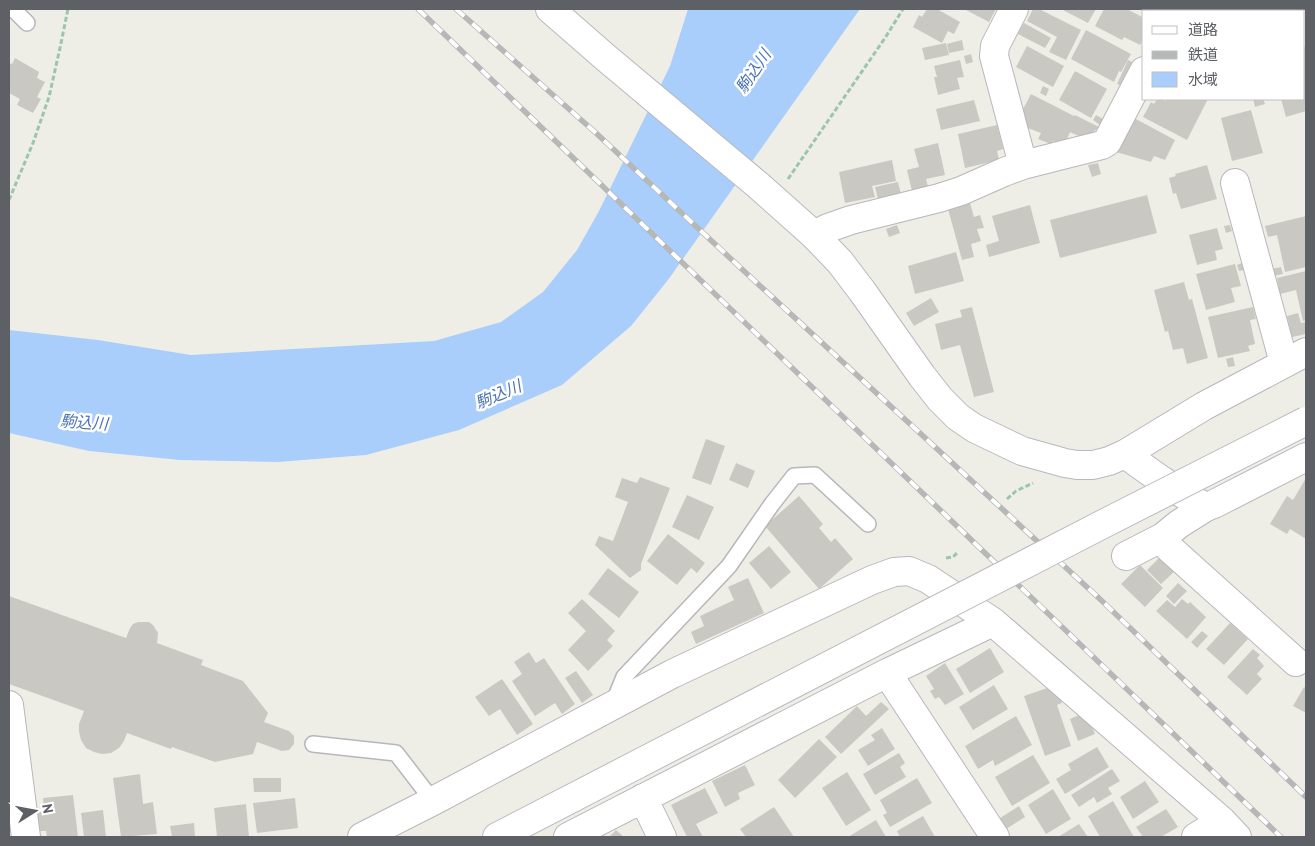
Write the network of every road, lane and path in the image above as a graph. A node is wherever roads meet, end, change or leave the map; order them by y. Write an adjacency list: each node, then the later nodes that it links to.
1 (13, 9): 6 (lane)
2 (68, 9): 11 (path)
3 (903, 9): 10 (path)
4 (1014, 9): 8 (street)
5 (556, 10): 10 (street)
6 (27, 23)
7 (1142, 75): 8 (street)
8 (1023, 165): 12 (street)
9 (1235, 183): 13 (street)
10 (767, 193): 12 (street)
11 (9, 200)
12 (814, 235): 15 (street)
13 (1295, 357): 15 (street)
14 (1306, 421): 34 (street, bridge)
15 (1125, 454): 19 (street)
16 (1306, 457): 19 (street)
17 (1040, 479): 18 (path)
18 (1007, 499)
19 (1206, 507): 21 (street)
20 (868, 524): 27 (lane)
21 (1163, 537): 22 (street); 24 (street)
22 (1126, 556)
23 (993, 622): 25 (street); 27 (street); 31 (street)
24 (1296, 662)
25 (887, 673): 29 (street); 37 (street)
26 (9, 705): 32 (street)
27 (613, 705): 30 (street)
28 (314, 744): 30 (lane)
29 (643, 798): 35 (street); 36 (street)
30 (433, 801): 33 (street)
31 (1230, 829): 38 (street)
32 (26, 837)
33 (362, 837)
34 (497, 837)
35 (568, 837)
36 (662, 837)
37 (995, 837)
38 (1196, 837)

